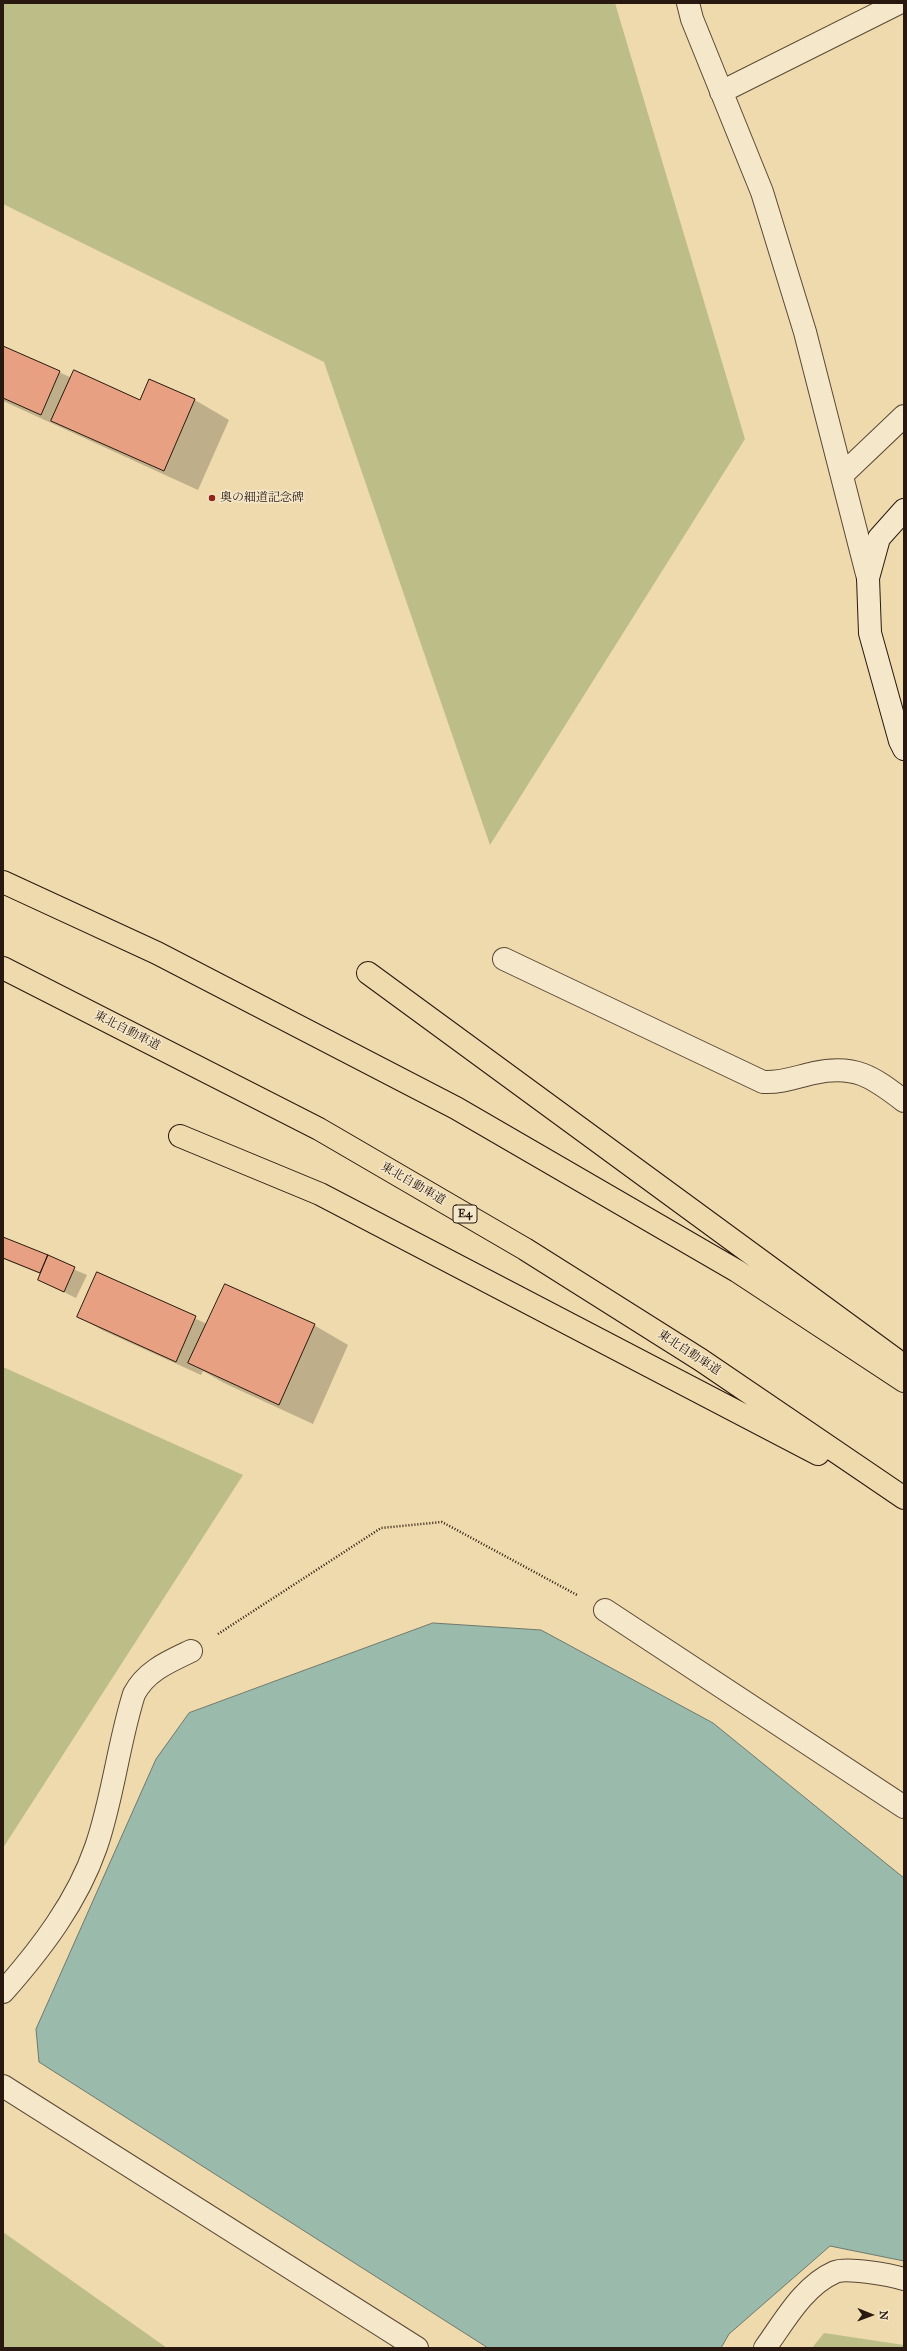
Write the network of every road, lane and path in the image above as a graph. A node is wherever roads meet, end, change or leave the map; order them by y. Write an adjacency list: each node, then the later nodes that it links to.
1 (688, 3): 3 (street)
2 (899, 3): 3 (street)
3 (722, 92): 5 (street)
4 (904, 416): 5 (street)
5 (842, 475): 7 (street)
6 (904, 510): 7 (street)
7 (868, 578): 8 (street)
8 (904, 749)
9 (3, 882): 16 (highway)
10 (504, 959): 13 (street)
11 (3, 968): 17 (highway, 東北自動車道 / E4)
12 (368, 973): 15 (highway)
13 (904, 1101)
14 (180, 1136): 17 (highway)
15 (904, 1365)
16 (904, 1382)
17 (904, 1499)
18 (605, 1610): 19 (path); 20 (street)
19 (190, 1651): 21 (street)
20 (904, 1807)
21 (3, 1992)
22 (3, 2086): 24 (street)
23 (904, 2279): 25 (street)
24 (417, 2348)
25 (765, 2348)

